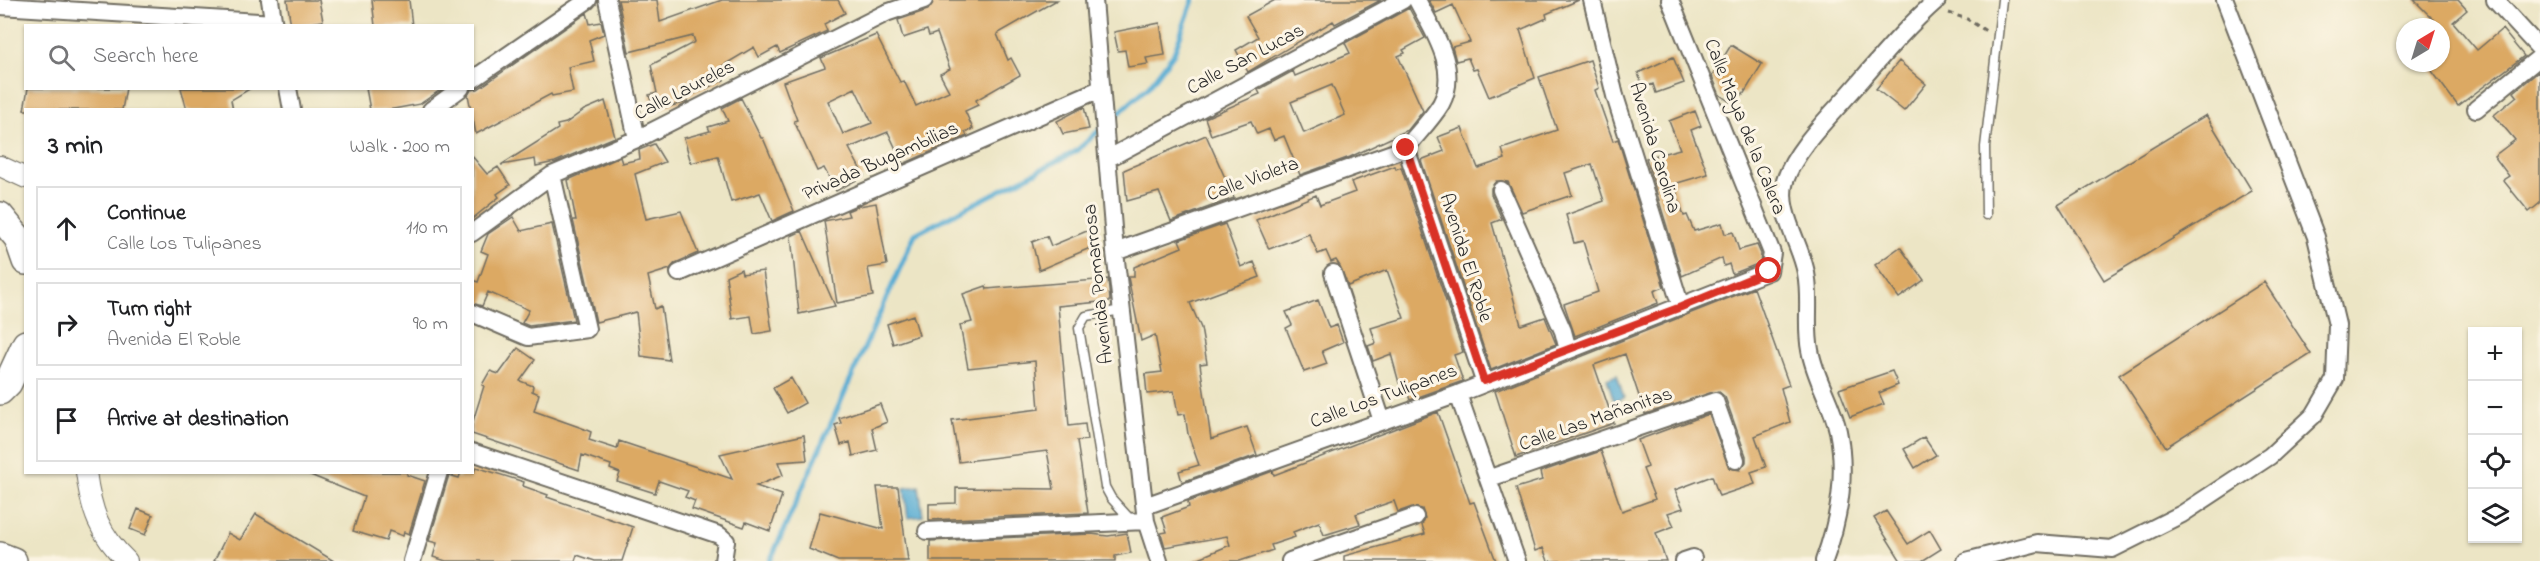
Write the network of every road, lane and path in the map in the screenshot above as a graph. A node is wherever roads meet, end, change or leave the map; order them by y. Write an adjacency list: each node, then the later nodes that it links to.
1 (270, 0): 18 (street)
2 (588, 0): 22 (street)
3 (607, 0): 29 (street)
4 (874, 0): 17 (street)
5 (924, 0): 17 (street, Calle Laureles)
6 (1094, 0): 25 (street, Avenida Pomarrosa)
7 (1403, 0): 31 (street, Calle San Lucas)
8 (1417, 0): 30 (street)
9 (1592, 0): 44 (street, Avenida Carolina)
10 (1670, 0): 41 (street, Calle Maya de la Calera)
11 (2002, 0): 19 (lane)
12 (2225, 0): 70 (street)
13 (2495, 0): 20 (street)
14 (1934, 3): 19 (path); 69 (street, Calle Maya de la Calera)
15 (35, 5): 16 (street); 18 (street)
16 (0, 6)
17 (886, 13): 29 (street, Calle Laureles)
18 (274, 24)
19 (1999, 39): 36 (lane)
20 (2540, 50)
21 (2540, 57): 28 (street)
22 (474, 79)
23 (288, 90): 26 (street)
24 (458, 90): 27 (street)
25 (1100, 94): 31 (street, Avenida Pomarrosa); 42 (street, Privada Bugambilias)
26 (292, 108)
27 (434, 108)
28 (2476, 110)
29 (637, 139): 33 (street, Calle Laureles)
30 (1406, 148): 39 (street, Calle Violeta); 49 (street, Avenida El Roble)
31 (1108, 158): 39 (street, Avenida Pomarrosa)
32 (0, 166): 34 (street)
33 (552, 175): 38 (street, Calle Laureles); 46 (street)
34 (24, 177)
35 (1501, 190): 48 (street)
36 (1986, 215)
37 (0, 216): 40 (highway)
38 (474, 232)
39 (1115, 252): 45 (street, Avenida Pomarrosa)
40 (24, 255)
41 (1769, 271): 44 (street, Calle Los Tulipanes)
42 (679, 273)
43 (1333, 273): 52 (street)
44 (1681, 307): 48 (street, Calle Los Tulipanes)
45 (1122, 310): 58 (street, Avenida Pomarrosa); 58 (lane)
46 (474, 314)
47 (24, 348): 50 (highway)
48 (1568, 350): 49 (street, Calle Los Tulipanes)
49 (1484, 381): 51 (street, Calle Los Tulipanes)
50 (0, 391)
51 (1458, 394): 52 (street, Calle Los Tulipanes); 57 (street)
52 (1382, 421): 58 (street, Calle Los Tulipanes)
53 (474, 453): 65 (street)
54 (1736, 460): 57 (street, Calle Las Mañanitas)
55 (86, 474): 63 (street)
56 (438, 474): 64 (street)
57 (1490, 478): 68 (street)
58 (1141, 516): 60 (street, Calle Los Tulipanes); 66 (street, Avenida Pomarrosa)
59 (1415, 517): 67 (street)
60 (927, 531)
61 (0, 556): 62 (highway)
62 (13, 561)
63 (127, 561)
64 (412, 561)
65 (723, 561)
66 (1159, 561)
67 (1290, 561)
68 (1517, 561)
69 (1824, 561)
70 (1966, 561)

